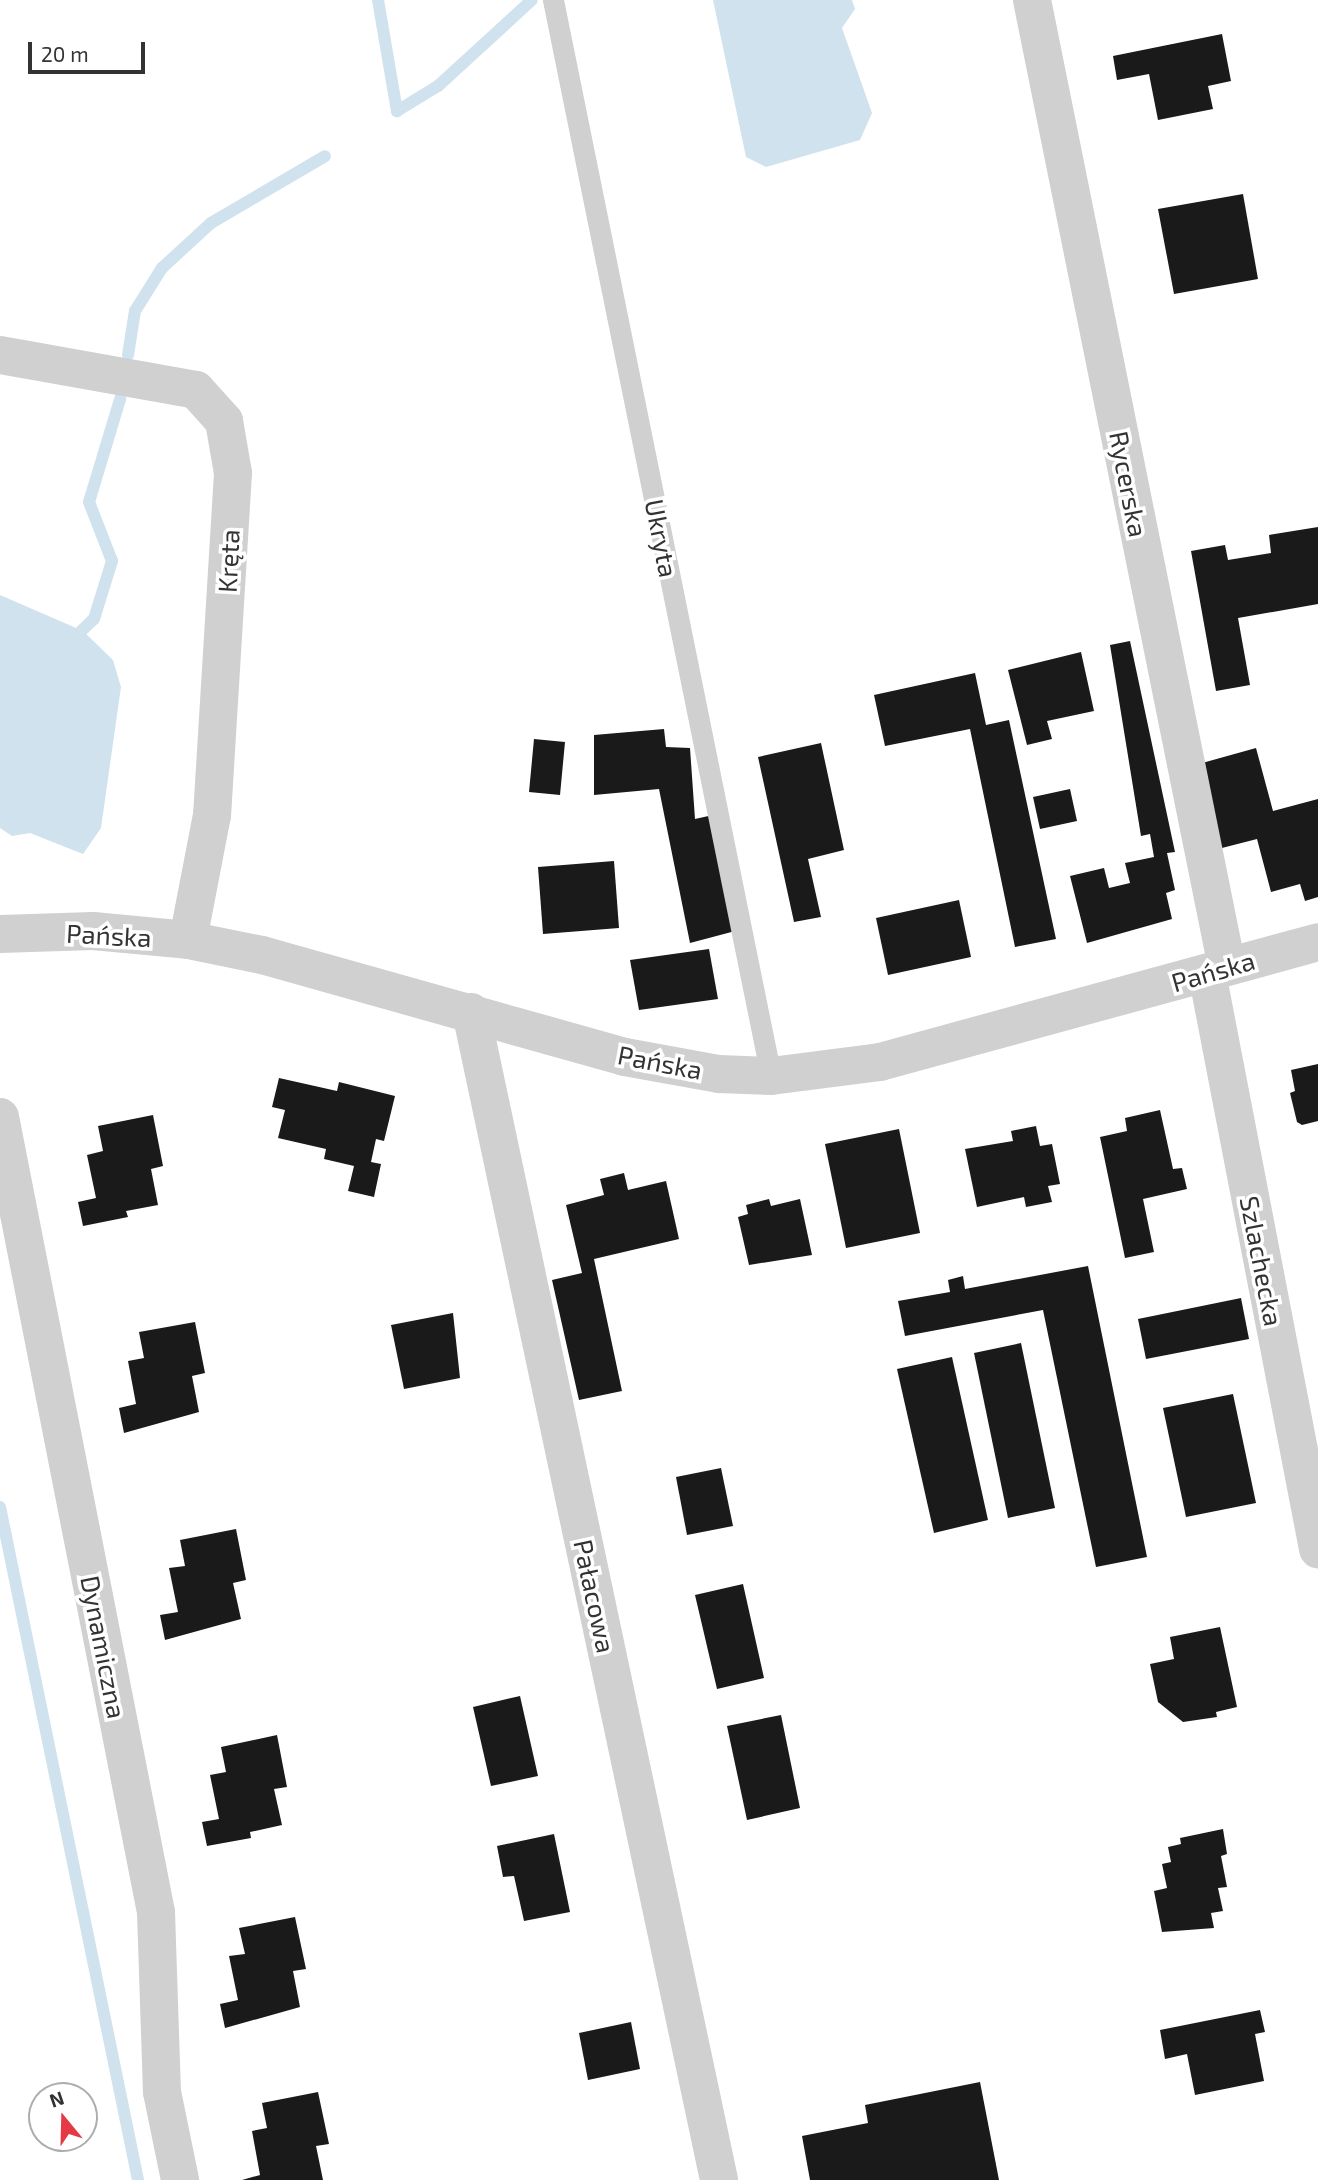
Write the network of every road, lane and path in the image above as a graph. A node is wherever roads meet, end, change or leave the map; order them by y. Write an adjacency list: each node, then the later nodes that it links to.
1 (553, 0): 9 (lane, Ukryta)
2 (1032, 0): 7 (street, Rycerska)
3 (0, 355): 5 (street, Kręta)
4 (0, 934): 5 (street, Pańska)
5 (188, 940): 8 (street, Pańska)
6 (1318, 942): 7 (street, Pańska)
7 (1217, 970): 9 (street, Pańska); 11 (street, Szlachecka)
8 (471, 1012): 9 (street, Pańska); 13 (street, Pałacowa)
9 (771, 1076)
10 (0, 1117): 12 (street, Dynamiczna)
11 (1318, 1549)
12 (180, 2180)
13 (719, 2180)

